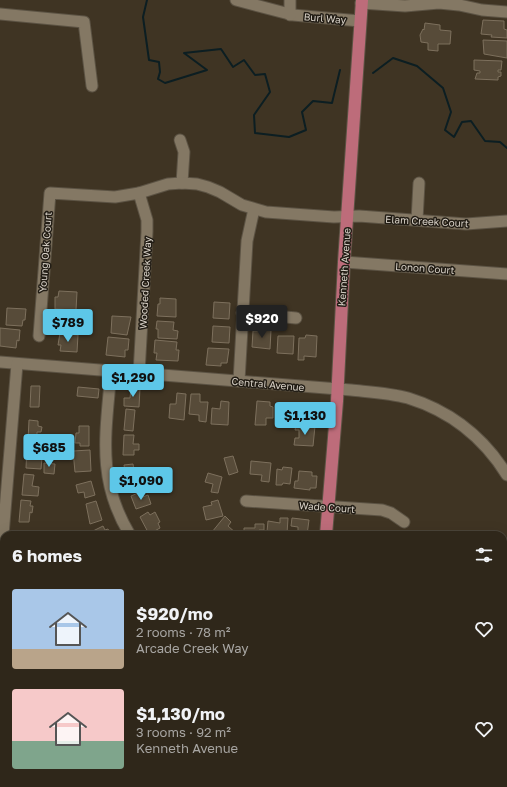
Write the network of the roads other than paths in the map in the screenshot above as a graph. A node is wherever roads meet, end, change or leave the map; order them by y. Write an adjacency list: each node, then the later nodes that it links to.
1 (236, 0): 6 (street, Burl Way)
2 (290, 0): 6 (street)
3 (362, 1): 4 (street); 7 (main road, Kenneth Avenue)
4 (507, 12)
5 (0, 14): 8 (street)
6 (290, 15): 7 (street, Burl Way)
7 (360, 21): 15 (main road, Kenneth Avenue)
8 (92, 86)
9 (180, 140): 11 (street)
10 (419, 182): 16 (street)
11 (182, 183): 13 (street, Elam Creek Court); 14 (street, Elam Creek Court)
12 (50, 193): 13 (street, Elam Creek Court); 22 (street, Young Oak Court)
13 (139, 193): 26 (street, Wooded Creek Way)
14 (254, 209): 15 (street, Elam Creek Court); 20 (street)
15 (347, 216): 16 (street, Elam Creek Court); 18 (main road, Kenneth Avenue)
16 (417, 220): 17 (street, Elam Creek Court)
17 (507, 221)
18 (344, 262): 19 (street, Lonon Court); 28 (main road, Kenneth Avenue)
19 (507, 274)
20 (242, 313): 21 (street); 27 (street)
21 (296, 318)
22 (39, 336)
23 (0, 362): 24 (street, Central Avenue)
24 (17, 364): 25 (street, Central Avenue); 33 (street)
25 (111, 371): 26 (street, Central Avenue); 34 (street)
26 (139, 373): 27 (street, Central Avenue)
27 (239, 381): 28 (street, Central Avenue)
28 (337, 389): 29 (street, Central Avenue); 31 (main road, Kenneth Avenue)
29 (507, 475)
30 (246, 501): 31 (street, Wade Court)
31 (329, 507): 32 (street, Wade Court); 35 (main road, Kenneth Avenue)
32 (404, 522)
33 (1, 531)
34 (128, 531)
35 (326, 531)

